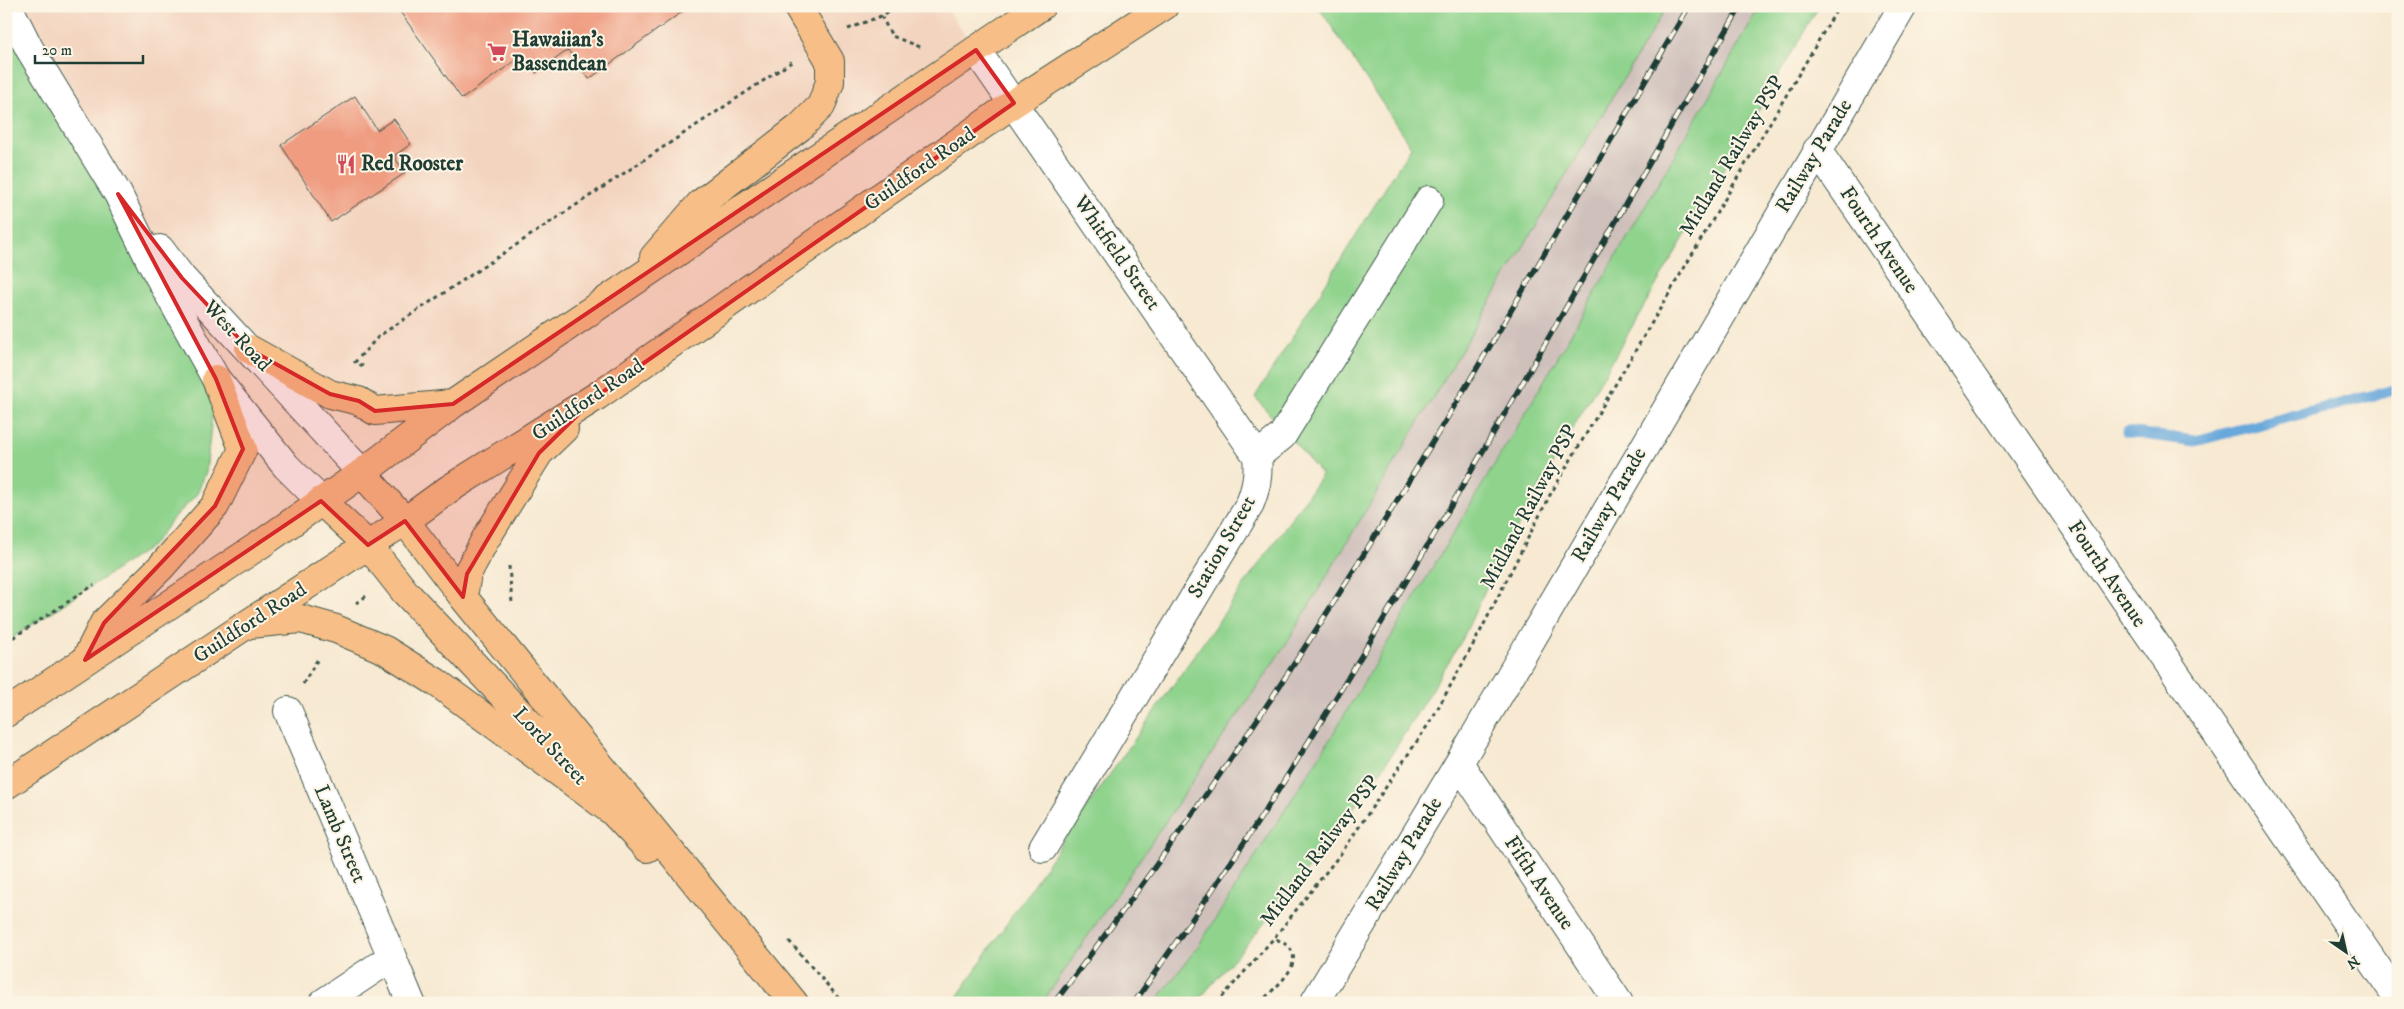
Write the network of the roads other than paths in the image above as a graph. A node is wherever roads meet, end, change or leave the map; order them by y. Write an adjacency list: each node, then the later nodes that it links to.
1 (8, 6): 9 (street, West Road)
2 (797, 6): 11 (main road)
3 (1041, 6): 6 (main road)
4 (1164, 6): 7 (main road, Guildford Road)
5 (1903, 6): 8 (street, Railway Parade)
6 (976, 50): 7 (street, Whitfield Street); 11 (main road)
7 (1014, 103): 14 (main road, Guildford Road); 16 (street, Whitfield Street)
8 (1817, 150): 26 (street, Railway Parade); 32 (street, Fourth Avenue)
9 (118, 194): 12 (street, West Road); 13 (street, West Road)
10 (1430, 200): 16 (street)
11 (630, 284): 15 (main road)
12 (249, 349): 15 (main road); 17 (street, West Road)
13 (216, 379): 18 (street, West Road); 23 (main road)
14 (597, 396): 19 (main road, Guildford Road); 21 (main road)
15 (453, 404): 17 (main road)
16 (1256, 456): 29 (street, Station Street)
17 (362, 473): 18 (main road); 19 (main road, Lord Street)
18 (321, 501): 20 (main road, Lord Street); 23 (main road)
19 (405, 521): 20 (main road, Guildford Road); 21 (main road, Lord Street)
20 (368, 545): 22 (main road, Guildford Road); 28 (main road, Lord Street)
21 (463, 597): 31 (main road, Lord Street)
22 (246, 625): 27 (main road, Guildford Road); 28 (main road)
23 (85, 660): 25 (main road)
24 (288, 710): 30 (street, Lamb Street)
25 (6, 713)
26 (1459, 763): 35 (street, Railway Parade); 36 (street, Fifth Avenue)
27 (6, 785)
28 (609, 809): 31 (main road, Lord Street)
29 (1044, 848)
30 (392, 957): 33 (street); 34 (street, Lamb Street)
31 (788, 995)
32 (2398, 998)
33 (323, 1003)
34 (411, 1003)
35 (1314, 1003)
36 (1619, 1003)

